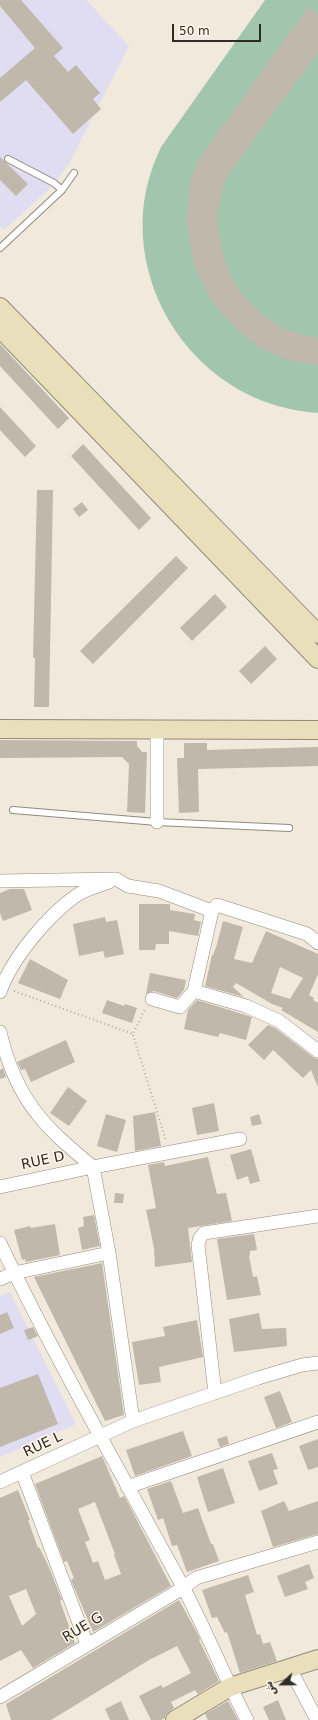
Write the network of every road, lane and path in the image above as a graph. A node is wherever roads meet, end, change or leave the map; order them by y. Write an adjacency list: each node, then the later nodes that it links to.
1 (8, 158): 3 (lane)
2 (74, 173): 3 (lane)
3 (62, 190): 4 (lane)
4 (0, 248)
5 (0, 307): 7 (street)
6 (0, 328): 8 (street)
7 (318, 634)
8 (318, 659)
9 (0, 729): 11 (street)
10 (318, 730): 11 (street)
11 (157, 731): 13 (street)
12 (13, 810): 13 (lane)
13 (157, 822): 14 (lane)
14 (289, 828)
15 (116, 879): 16 (street); 17 (street); 19 (street)
16 (0, 881)
17 (212, 911): 18 (street); 22 (street)
18 (318, 942)
19 (18, 959): 20 (street); 21 (street)
20 (0, 968)
21 (1, 989): 25 (path)
22 (194, 991): 23 (street); 26 (street)
23 (152, 999): 25 (path)
24 (0, 1032): 29 (street)
25 (133, 1034): 28 (path)
26 (318, 1051)
27 (240, 1139): 28 (street, RUE D)
28 (170, 1152): 29 (street, RUE D)
29 (93, 1167): 30 (street, RUE D); 33 (street)
30 (0, 1187)
31 (318, 1216): 37 (street)
32 (0, 1243): 34 (street)
33 (109, 1253): 34 (street); 38 (street)
34 (14, 1273): 35 (street); 40 (street)
35 (0, 1279)
36 (318, 1363): 37 (street, RUE L)
37 (215, 1392): 38 (street, RUE L)
38 (133, 1421): 40 (street, RUE L)
39 (318, 1422): 43 (street)
40 (99, 1436): 41 (street, RUE L); 43 (street)
41 (22, 1472): 42 (street, RUE L); 46 (street)
42 (0, 1482)
43 (127, 1487): 45 (street)
44 (318, 1542): 45 (street, RUE G)
45 (183, 1588): 46 (street, RUE G); 49 (street)
46 (87, 1644): 50 (street, RUE G)
47 (318, 1659): 48 (street)
48 (289, 1667): 49 (street); 53 (street)
49 (230, 1687): 51 (street); 52 (street)
50 (0, 1697)
51 (175, 1720)
52 (247, 1720)
53 (317, 1720)

